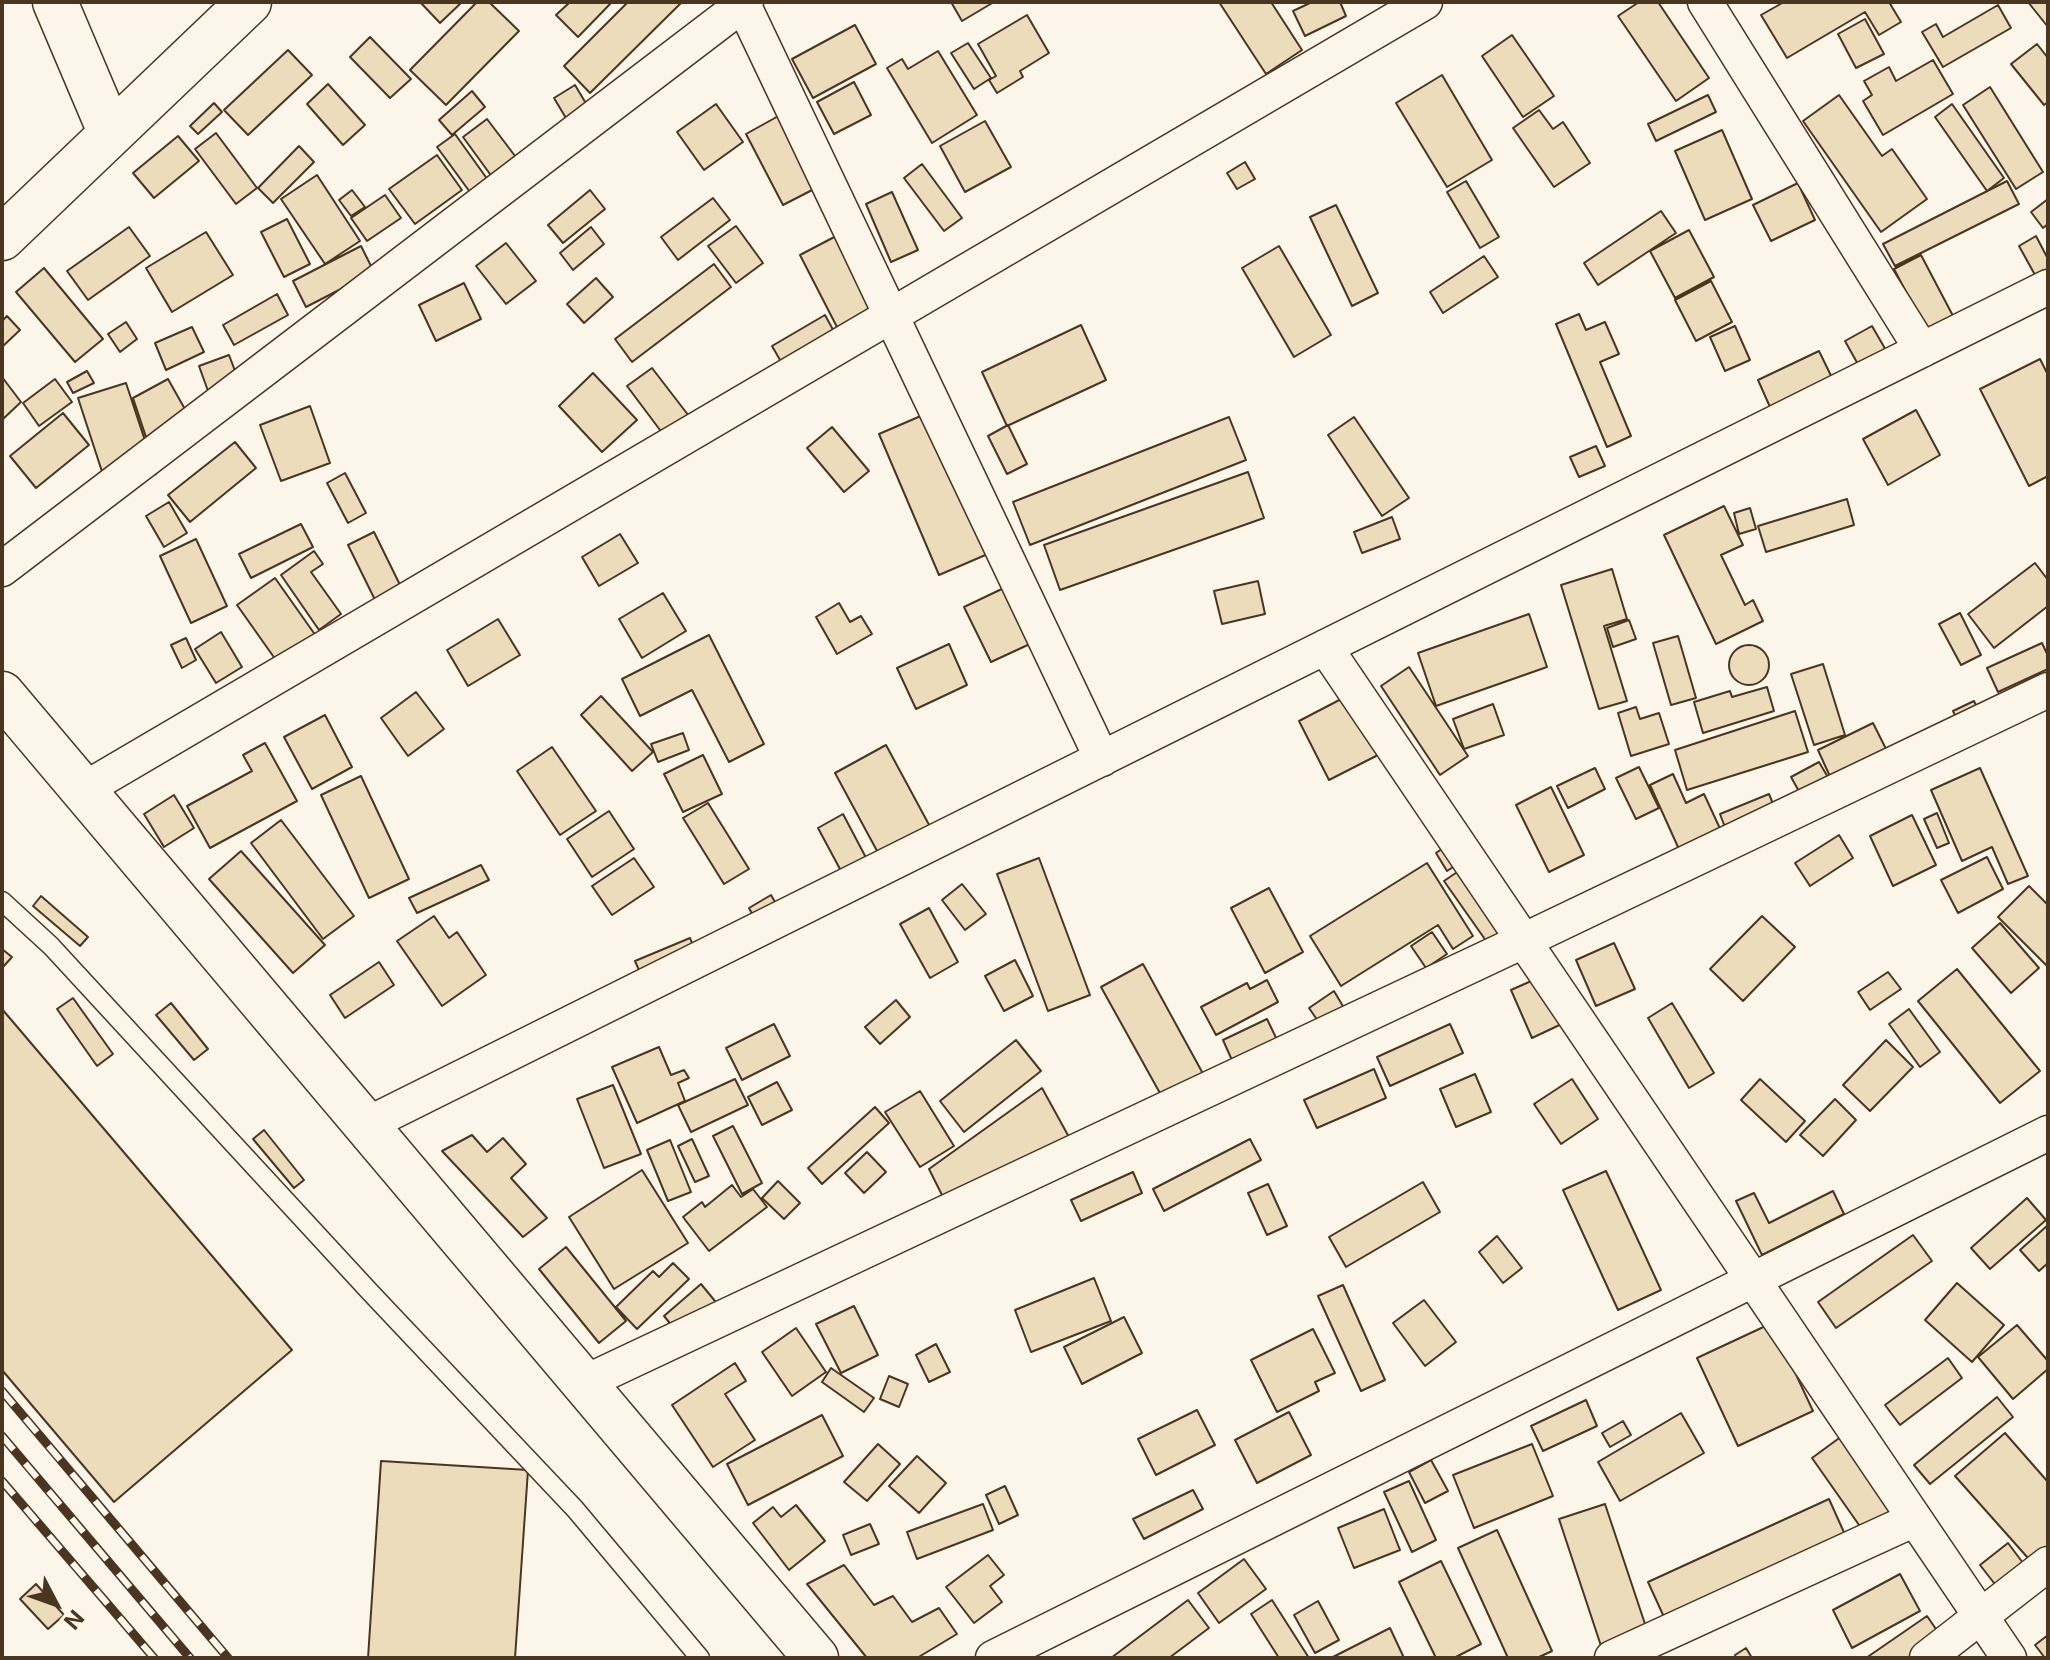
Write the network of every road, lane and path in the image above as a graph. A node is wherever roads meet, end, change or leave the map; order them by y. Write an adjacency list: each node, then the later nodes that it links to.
1 (55, 2): 6 (street)
2 (249, 2): 6 (street)
3 (1425, 2): 9 (street)
4 (1705, 2): 10 (street)
5 (745, 3): 9 (street); 11 (street)
6 (111, 134): 7 (street)
7 (2, 238)
8 (2048, 287): 10 (street)
9 (891, 316): 15 (street); 16 (street)
10 (1922, 350): 12 (street)
11 (2, 569)
12 (1325, 647): 15 (street); 18 (street)
13 (2048, 690): 18 (street)
14 (2, 694): 16 (street)
15 (1102, 759): 19 (street)
16 (83, 790): 19 (street)
17 (2, 901): 26 (lane)
18 (1523, 941): 21 (street); 22 (street)
19 (366, 1125): 22 (street)
20 (2048, 1133): 21 (street)
21 (1754, 1280): 23 (street); 28 (street)
22 (584, 1383): 27 (street)
23 (1915, 1519): 25 (street); 29 (street)
24 (2048, 1564): 25 (street)
25 (1981, 1616): 30 (street); 31 (street)
26 (700, 1658)
27 (816, 1658)
28 (993, 1658)
29 (1612, 1658)
30 (1927, 1658)
31 (2009, 1658)

